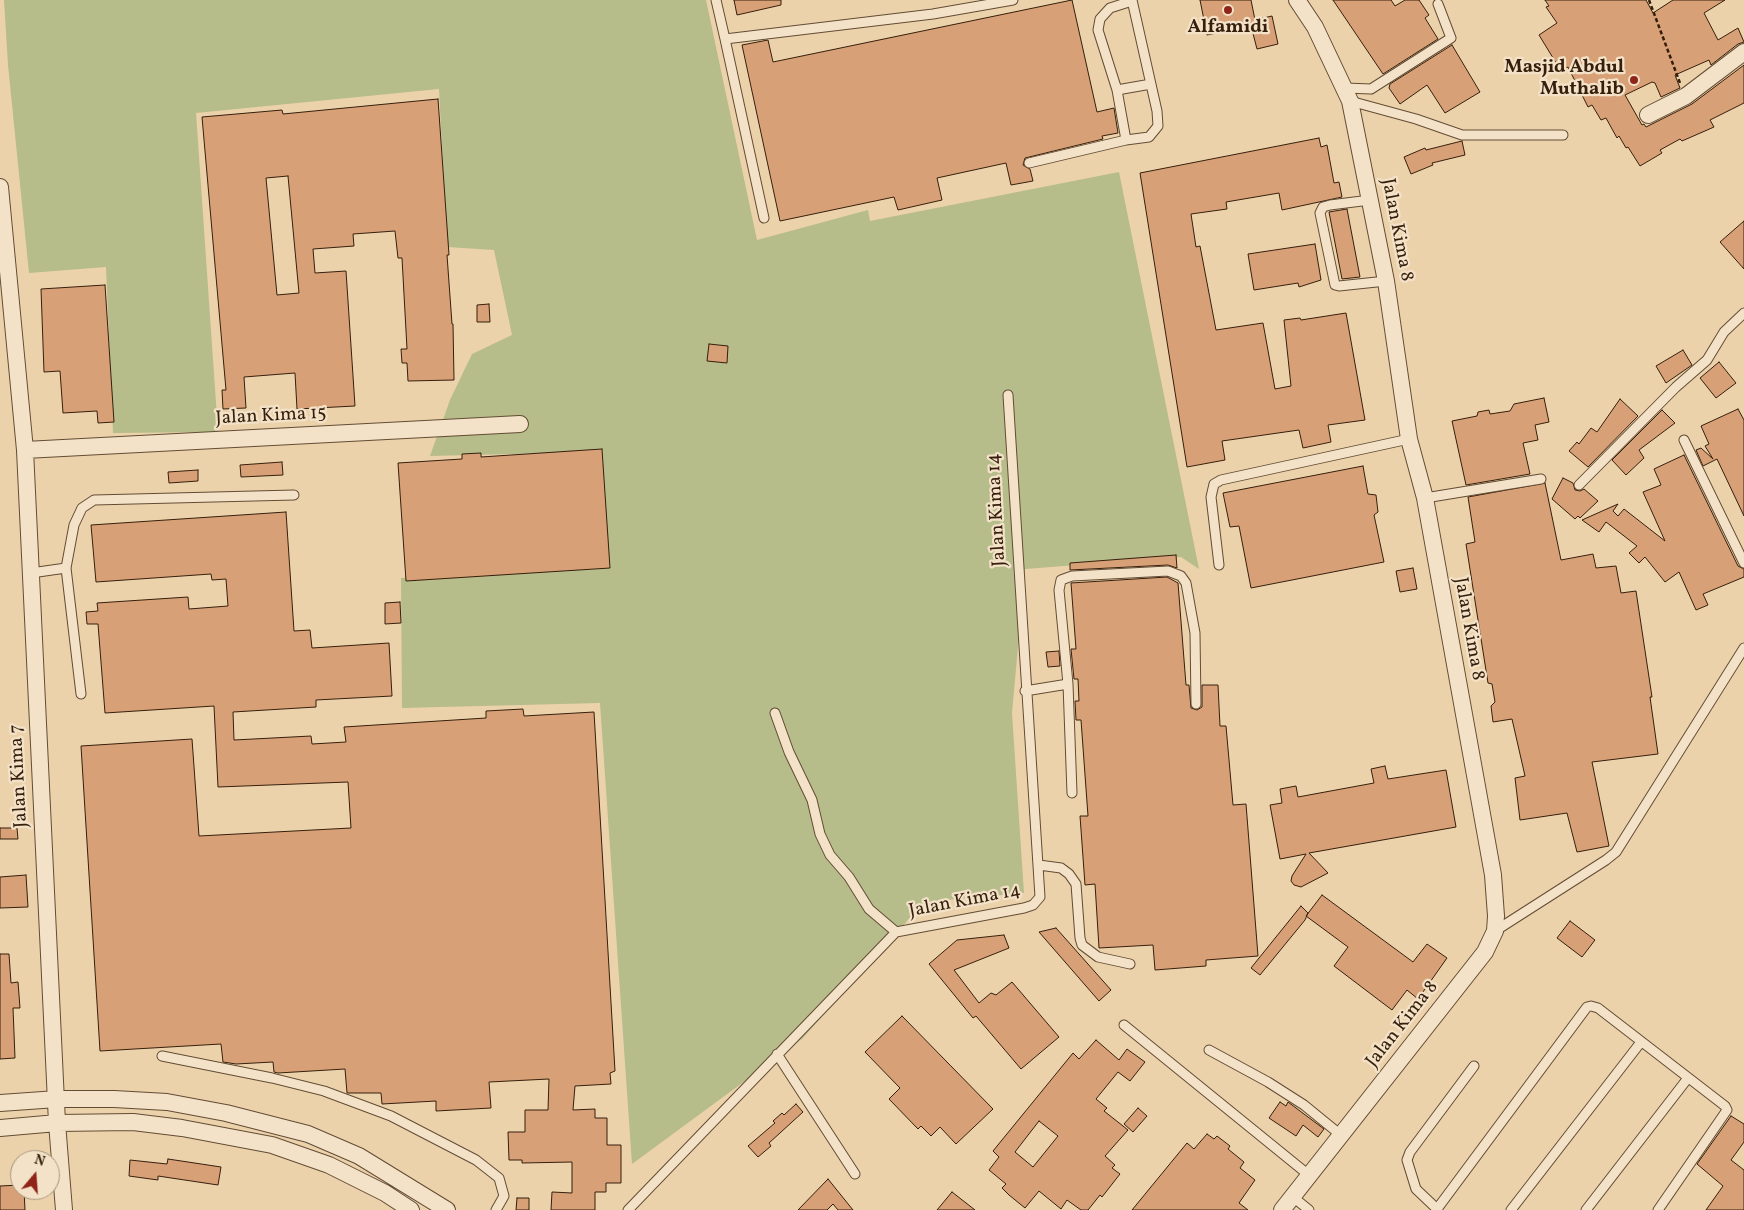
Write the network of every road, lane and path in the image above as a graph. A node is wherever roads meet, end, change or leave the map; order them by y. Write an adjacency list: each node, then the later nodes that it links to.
1 (716, 0): 7 (lane)
2 (1013, 0): 7 (lane)
3 (1297, 0): 11 (street, Jalan Kima 8)
4 (1649, 0): 12 (path)
5 (1132, 1): 9 (lane); 10 (lane)
6 (1438, 4): 11 (lane)
7 (725, 39): 19 (lane)
8 (1744, 52): 12 (street)
9 (1151, 84): 10 (lane); 15 (lane)
10 (1117, 90): 15 (lane)
11 (1348, 94): 14 (lane); 18 (street, Jalan Kima 8)
12 (1686, 96): 13 (street)
13 (1648, 114)
14 (1563, 136)
15 (1126, 140): 16 (lane)
16 (1029, 163)
17 (0, 188): 26 (street, Jalan Kima 7)
18 (1370, 200): 20 (street, Jalan Kima 8); 20 (lane)
19 (764, 218)
20 (1386, 281): 24 (street, Jalan Kima 8)
21 (1744, 313): 28 (lane)
22 (1008, 395): 37 (lane, Jalan Kima 14)
23 (520, 424): 26 (street, Jalan Kima 15)
24 (1409, 439): 30 (street, Jalan Kima 8); 32 (lane)
25 (1684, 440): 31 (lane)
26 (25, 450): 34 (street, Jalan Kima 7)
27 (1541, 479): 30 (lane)
28 (1579, 485)
29 (294, 495): 33 (lane)
30 (1425, 498): 43 (street, Jalan Kima 8)
31 (1744, 563)
32 (1219, 565)
33 (66, 568): 34 (lane); 38 (lane)
34 (31, 574): 53 (street, Jalan Kima 7)
35 (1744, 648): 43 (lane)
36 (1068, 684): 37 (lane); 39 (lane); 41 (lane)
37 (1025, 691): 42 (lane, Jalan Kima 14)
38 (81, 694)
39 (1196, 704)
40 (775, 713): 44 (lane)
41 (1072, 793)
42 (1039, 865): 44 (lane, Jalan Kima 14); 45 (lane)
43 (1495, 931): 57 (street, Jalan Kima 8)
44 (896, 932): 49 (lane, Jalan Kima 14)
45 (1130, 964)
46 (1124, 1025): 59 (lane)
47 (1641, 1042): 52 (lane); 61 (lane); 68 (lane)
48 (1208, 1050): 57 (lane)
49 (777, 1054): 58 (lane); 66 (lane, Jalan Kima 14)
50 (162, 1056): 65 (lane)
51 (1474, 1066): 61 (lane)
52 (1688, 1078): 69 (lane); 70 (lane)
53 (57, 1099): 54 (street); 55 (street, Jalan Kima 7); 64 (street)
54 (0, 1103)
55 (57, 1123): 56 (street); 62 (street, Jalan Kima 7); 63 (street)
56 (0, 1128)
57 (1342, 1136): 59 (street, Jalan Kima 8)
58 (855, 1174)
59 (1310, 1176): 60 (street, Jalan Kima 8)
60 (1287, 1204): 67 (lane)
61 (1438, 1209)
62 (64, 1210)
63 (411, 1210)
64 (447, 1210)
65 (496, 1210)
66 (628, 1210)
67 (1309, 1210)
68 (1511, 1210)
69 (1586, 1210)
70 (1658, 1210)

